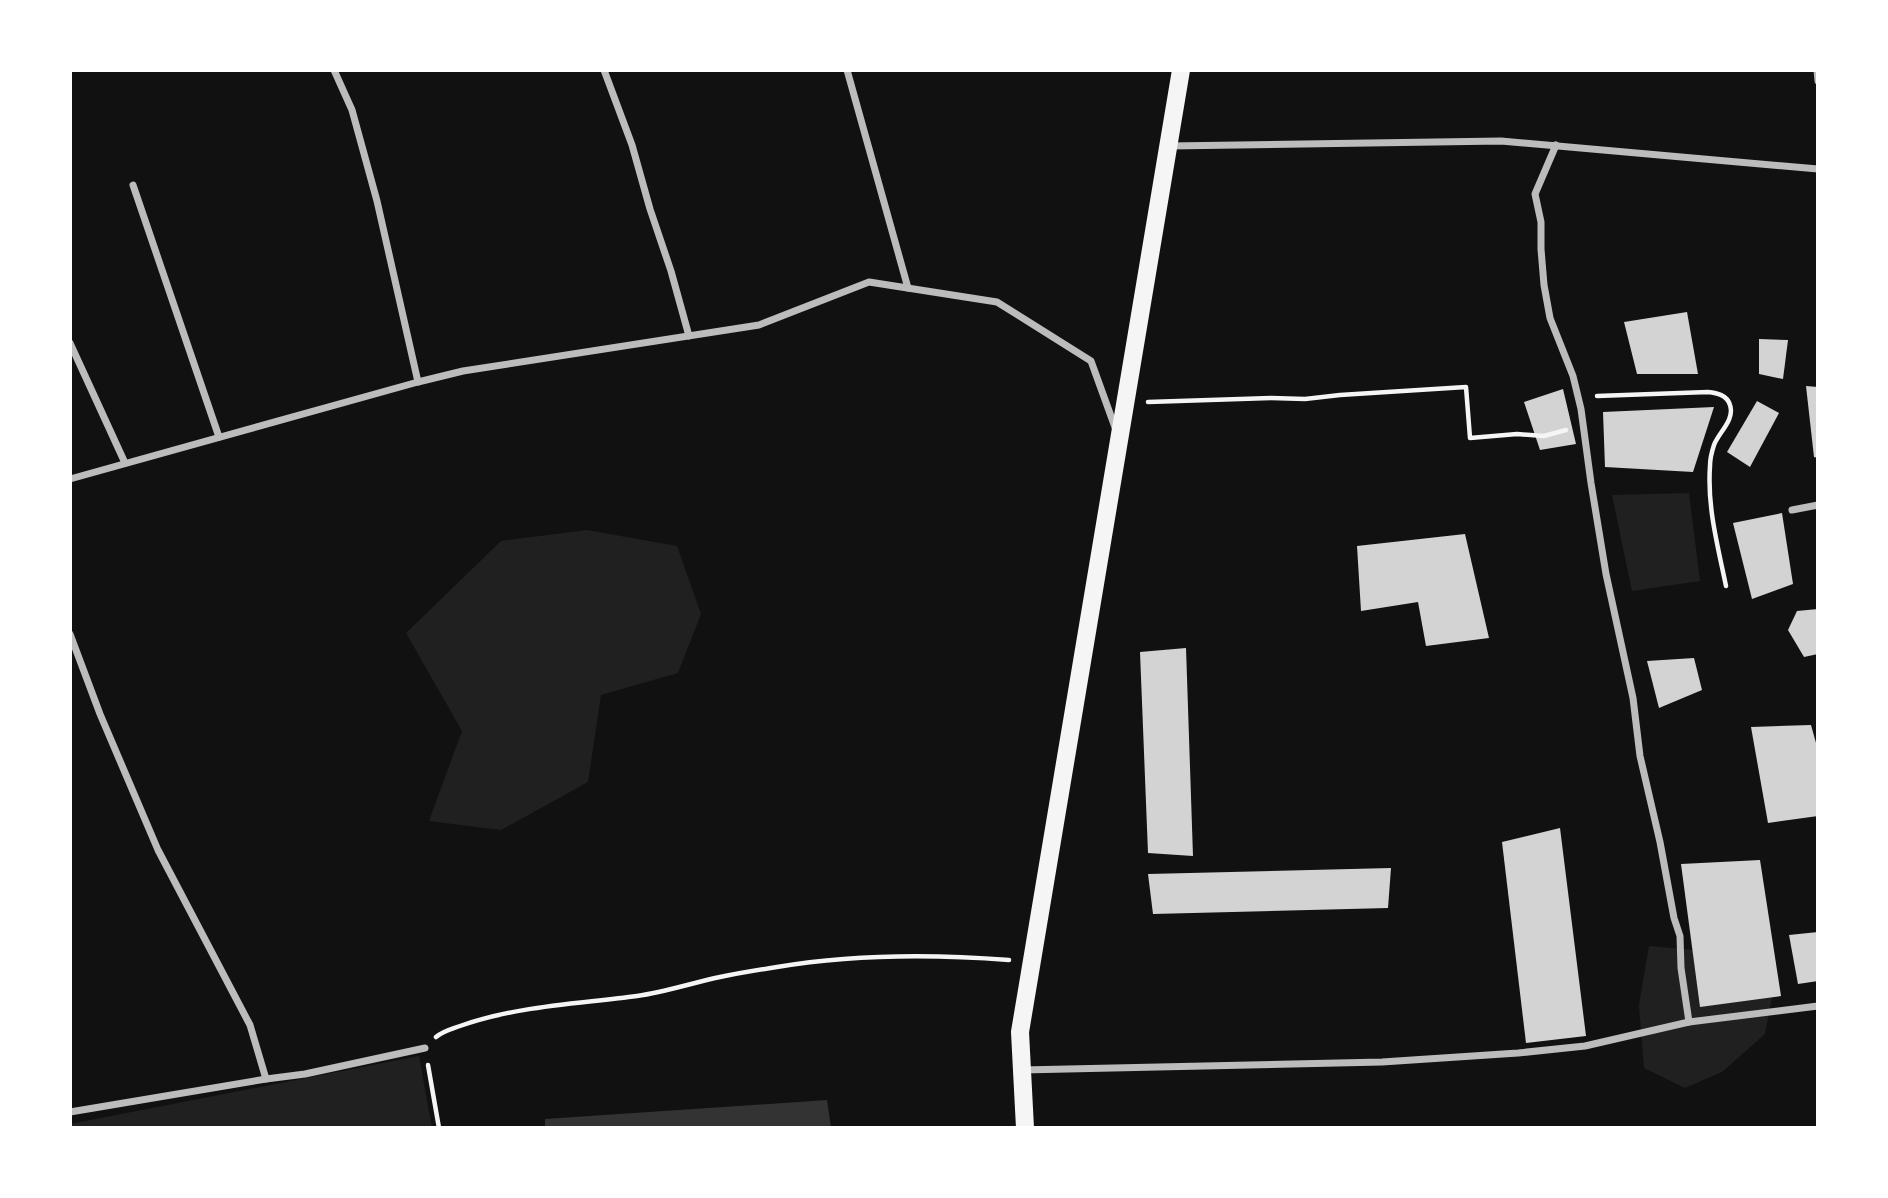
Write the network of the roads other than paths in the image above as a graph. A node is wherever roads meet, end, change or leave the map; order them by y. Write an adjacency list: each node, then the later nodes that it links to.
1 (334, 70): 14 (street)
2 (604, 70): 12 (street)
3 (847, 70): 11 (street)
4 (1181, 70): 8 (main road)
5 (1817, 70): 6 (street)
6 (1818, 81)
7 (1556, 145): 8 (street); 9 (street); 23 (street)
8 (1168, 146): 16 (main road)
9 (1818, 169)
10 (133, 185): 15 (street)
11 (908, 288): 12 (street); 16 (street)
12 (689, 335): 14 (street)
13 (70, 343): 17 (street)
14 (418, 382): 15 (street)
15 (219, 437): 17 (street)
16 (1120, 441): 25 (main road)
17 (125, 463): 18 (street)
18 (70, 479)
19 (1818, 505): 20 (street)
20 (1792, 510)
21 (70, 634): 26 (street)
22 (1818, 1006): 23 (street)
23 (1689, 1022): 25 (street)
24 (425, 1048): 26 (street)
25 (1022, 1070): 28 (main road)
26 (266, 1079): 27 (street)
27 (70, 1112)
28 (1025, 1128)

